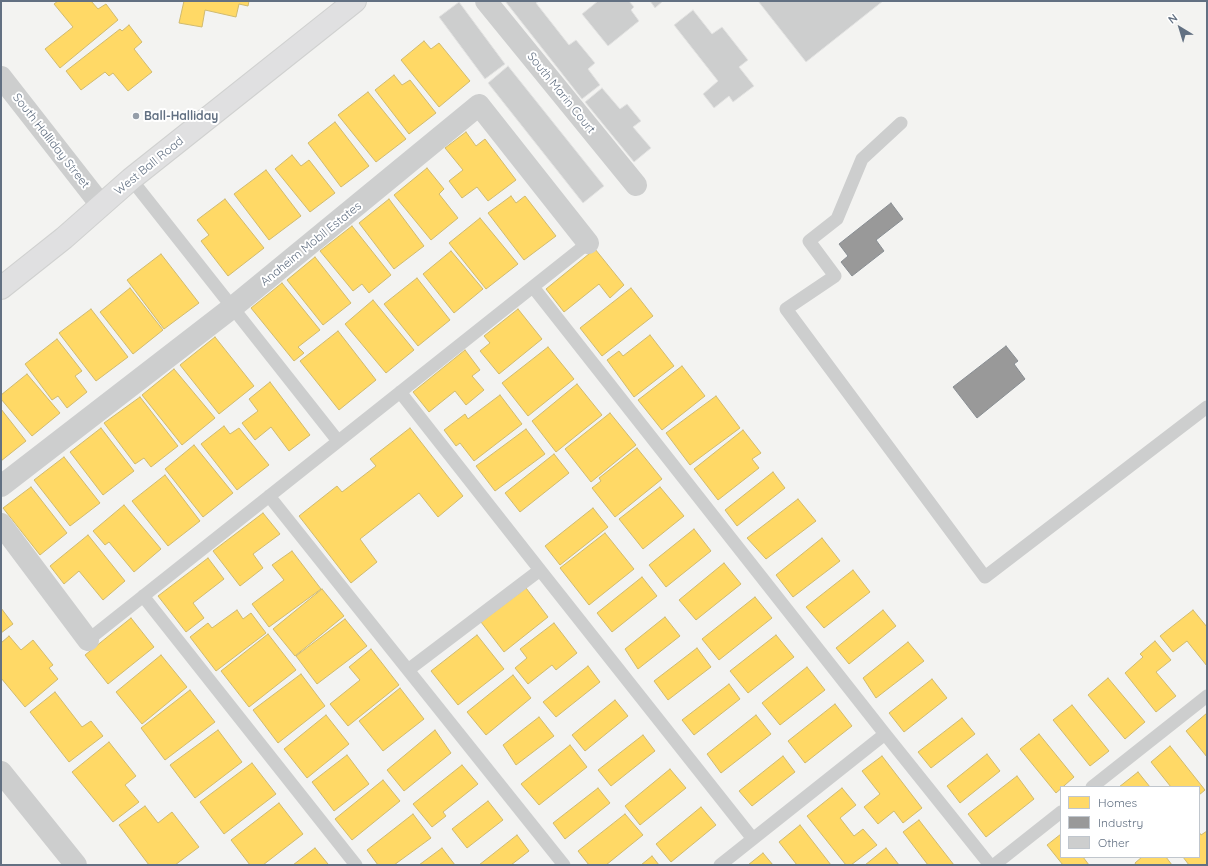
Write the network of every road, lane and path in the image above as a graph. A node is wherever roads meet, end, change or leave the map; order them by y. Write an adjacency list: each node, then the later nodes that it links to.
1 (355, 1): 5 (main road, West Ball Road)
2 (486, 1): 6 (street, South Marin Court)
3 (1, 77): 7 (street, South Halliday Street)
4 (901, 123): 13 (lane)
5 (131, 179): 7 (main road, West Ball Road); 11 (lane)
6 (636, 185)
7 (101, 205): 10 (main road, West Ball Road)
8 (588, 243): 9 (lane); 11 (street, Anaheim Mobil Estates)
9 (533, 287): 12 (lane); 23 (lane)
10 (1, 288)
11 (233, 307): 14 (lane); 15 (street, Anaheim Mobil Estates)
12 (400, 392): 14 (lane); 18 (lane)
13 (1207, 407)
14 (338, 442): 16 (lane)
15 (1, 486)
16 (269, 496): 19 (lane); 21 (lane)
17 (1, 524): 20 (street)
18 (540, 570): 21 (lane); 27 (lane)
19 (143, 596): 20 (lane); 29 (lane)
20 (88, 640)
21 (408, 670): 30 (lane)
22 (1207, 696): 25 (lane)
23 (885, 734): 27 (lane); 32 (lane)
24 (1, 772): 28 (street)
25 (1093, 786)
26 (1060, 813): 33 (lane)
27 (753, 839): 31 (lane)
28 (76, 865)
29 (356, 865)
30 (564, 865)
31 (720, 865)
32 (990, 865)
33 (994, 865)

